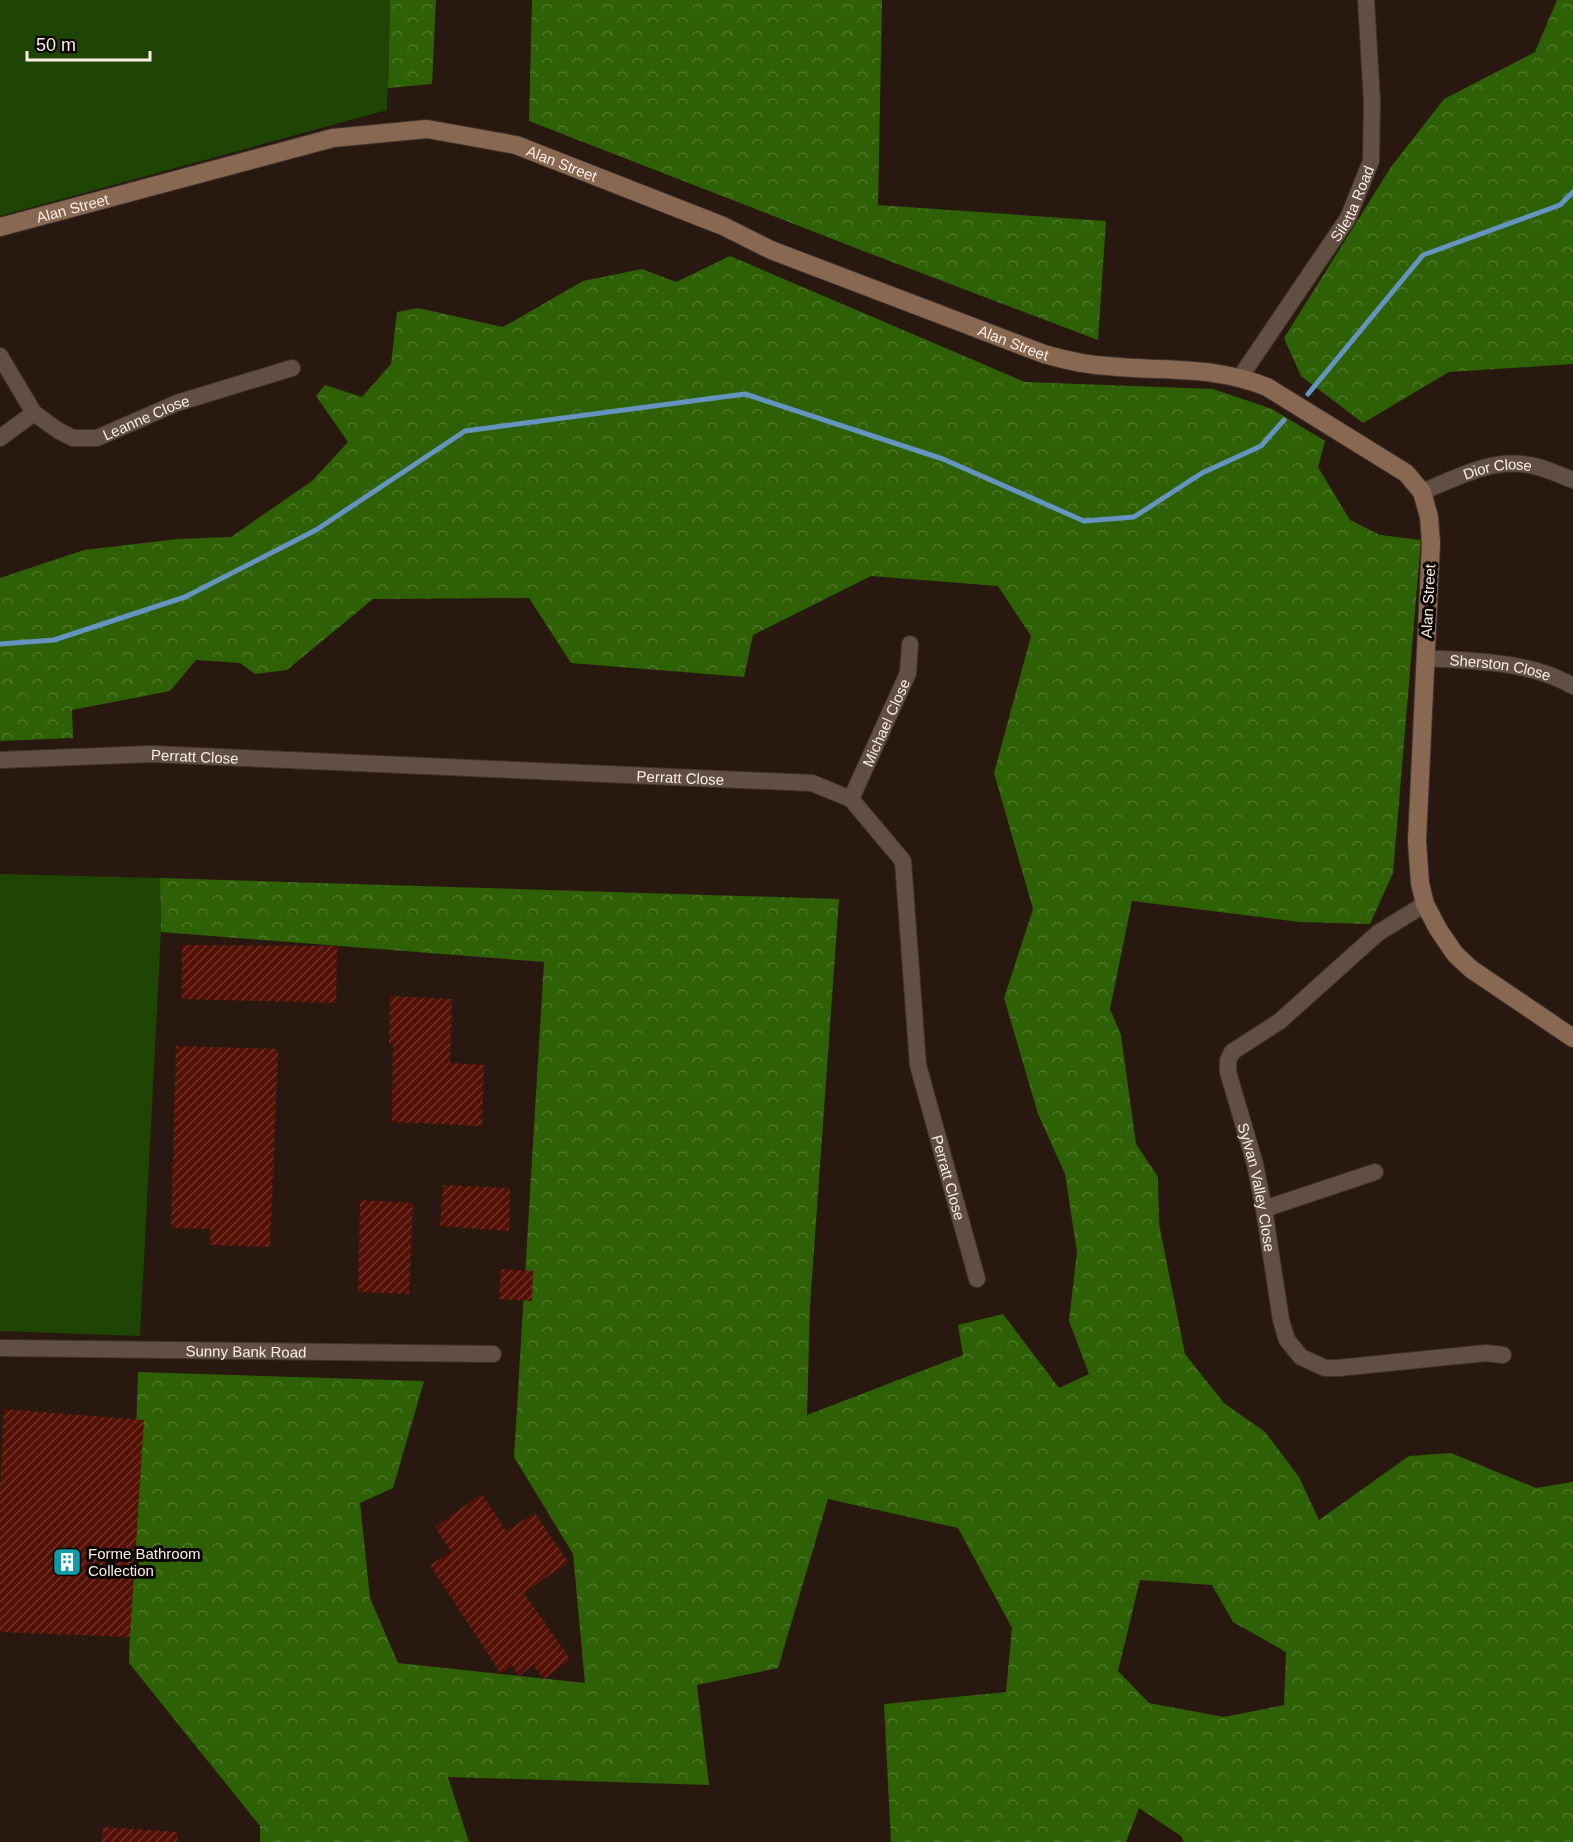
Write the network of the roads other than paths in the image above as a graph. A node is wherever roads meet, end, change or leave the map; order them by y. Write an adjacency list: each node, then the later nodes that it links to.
1 (1366, 0): 5 (street, Siletta Road)
2 (0, 227): 5 (street, Alan Street)
3 (0, 356): 6 (street, Leanne Close)
4 (291, 368): 6 (street, Leanne Close)
5 (1242, 378): 9 (street, Alan Street)
6 (34, 413): 7 (street)
7 (0, 438)
8 (1573, 480): 9 (street, Dior Close)
9 (1422, 492): 11 (street, Alan Street)
10 (910, 644): 14 (street, Michael Close)
11 (1425, 657): 12 (street, Sherston Close); 15 (street, Alan Street)
12 (1573, 686)
13 (0, 760): 14 (street, Perratt Close)
14 (851, 799): 19 (street, Perratt Close)
15 (1425, 904): 16 (street, Alan Street); 18 (street, Sylvan Valley Close)
16 (1573, 1038)
17 (1375, 1172): 18 (street)
18 (1264, 1209): 22 (street, Sylvan Valley Close)
19 (977, 1279)
20 (0, 1348): 21 (street, Sunny Bank Road)
21 (493, 1354)
22 (1503, 1355)

